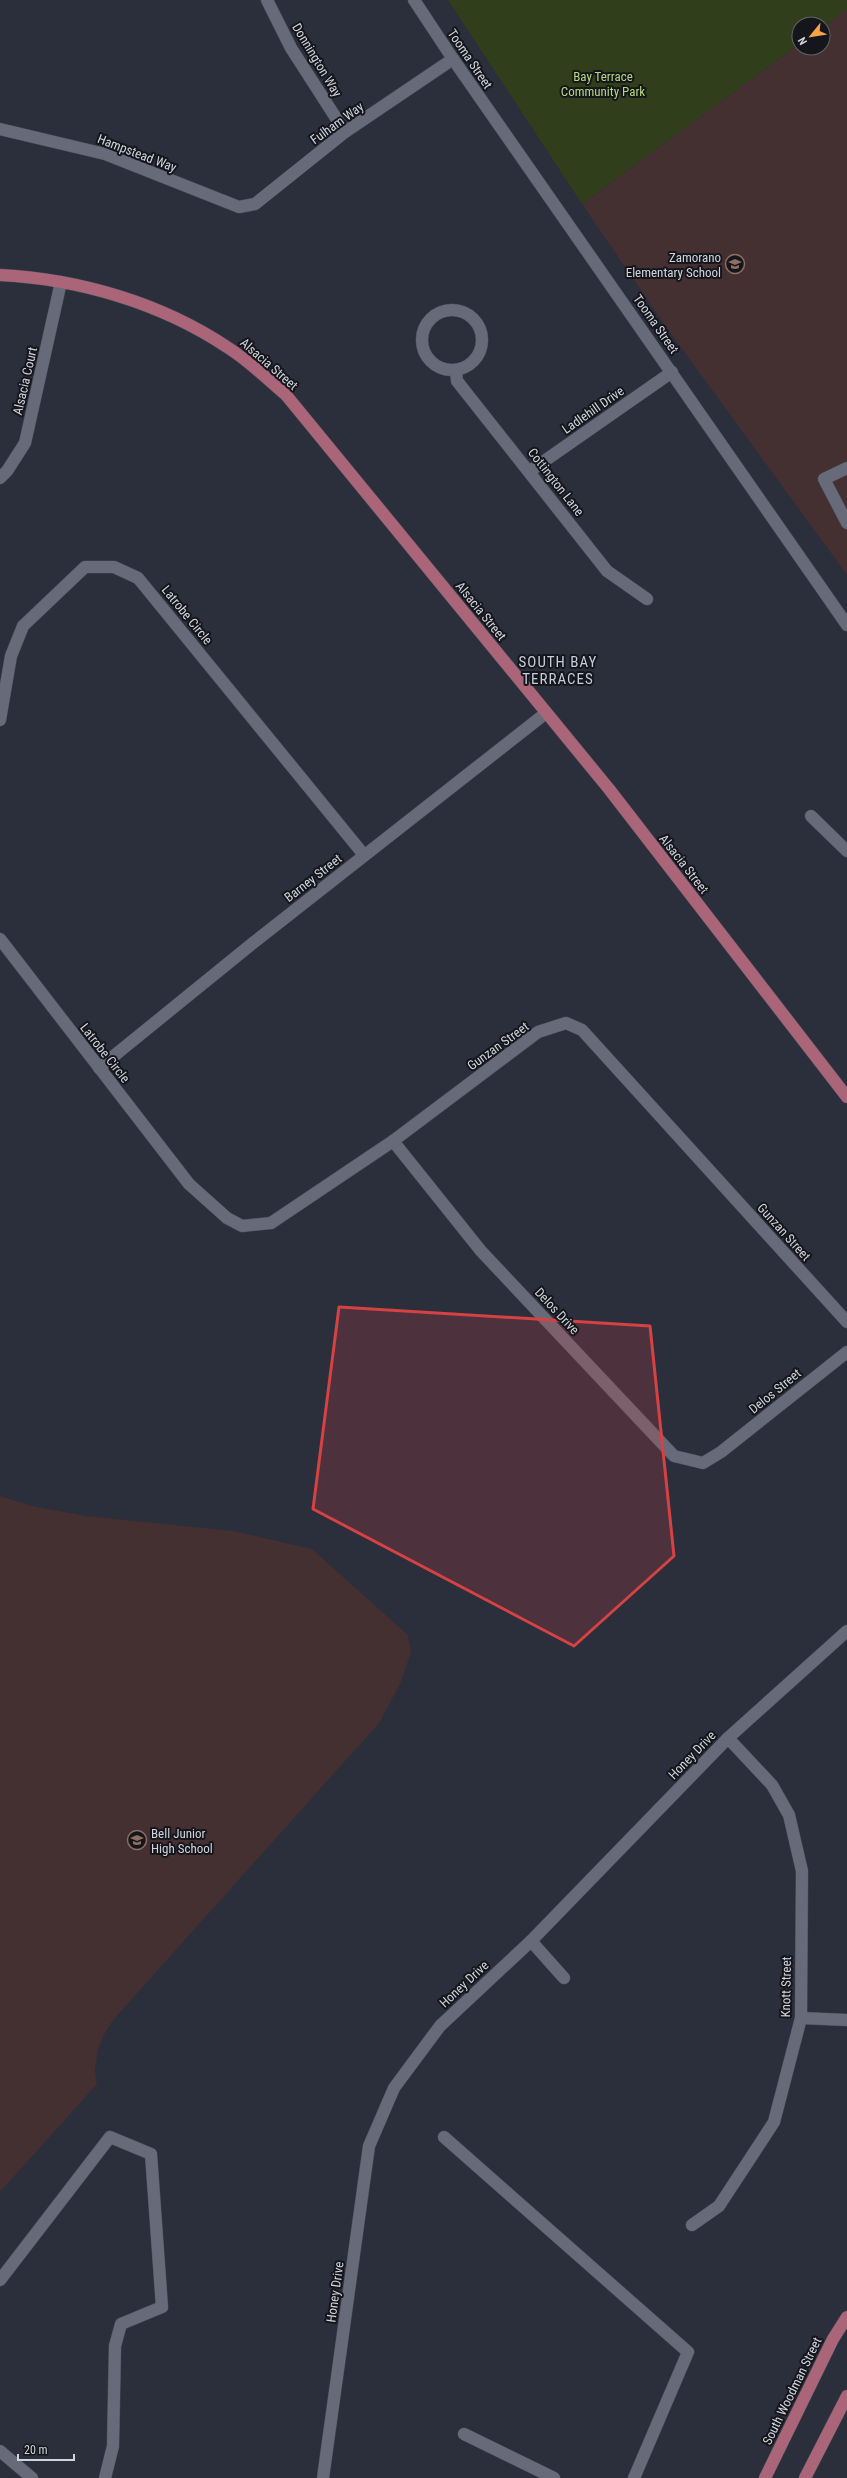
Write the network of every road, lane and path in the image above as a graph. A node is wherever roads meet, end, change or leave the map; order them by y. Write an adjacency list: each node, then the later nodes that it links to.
1 (267, 0): 5 (street, Donnington Way)
2 (414, 0): 3 (street, Tooma Street)
3 (453, 59): 5 (street, Fulham Way); 10 (street, Tooma Street)
4 (0, 129): 6 (street, Hampstead Way)
5 (345, 132): 6 (street, Fulham Way)
6 (239, 207)
7 (0, 275): 8 (main road, Alsacia Street)
8 (61, 282): 13 (street, Alsacia Court); 17 (main road, Alsacia Street)
9 (456, 371): 9 (street); 12 (street, Cottington Lane)
10 (672, 372): 12 (street, Ladlehill Drive); 16 (street, Tooma Street)
11 (847, 468): 14 (street)
12 (530, 471): 15 (street, Cottington Lane)
13 (0, 478)
14 (847, 523)
15 (647, 600)
16 (846, 622)
17 (546, 713): 21 (street, Barney Street); 24 (main road, Alsacia Street)
18 (0, 720): 21 (street, Latrobe Circle)
19 (811, 816): 20 (street)
20 (847, 851)
21 (364, 855): 23 (street, Barney Street)
22 (0, 939): 23 (street, Latrobe Circle)
23 (99, 1068): 26 (street, Latrobe Circle)
24 (847, 1097)
25 (394, 1141): 26 (street, Gunzan Street); 27 (street, Gunzan Street); 29 (street, Delos Drive)
26 (188, 1184)
27 (847, 1322)
28 (847, 1352): 29 (street, Delos Street)
29 (721, 1452)
30 (847, 1631): 31 (street, Honey Drive)
31 (728, 1738): 32 (street, Honey Drive); 34 (street, Knott Street)
32 (531, 1941): 33 (street); 45 (street, Honey Drive)
33 (564, 1978)
34 (801, 2018): 35 (street); 37 (street, Knott Street)
35 (847, 2020)
36 (444, 2137): 47 (street)
37 (692, 2225)
38 (0, 2280): 44 (street)
39 (847, 2317): 48 (main road, South Woodman Street)
40 (847, 2396): 49 (main road)
41 (464, 2434): 46 (street)
42 (0, 2451): 43 (street)
43 (32, 2478)
44 (105, 2478)
45 (323, 2478)
46 (554, 2478)
47 (634, 2478)
48 (765, 2478)
49 (805, 2478)

